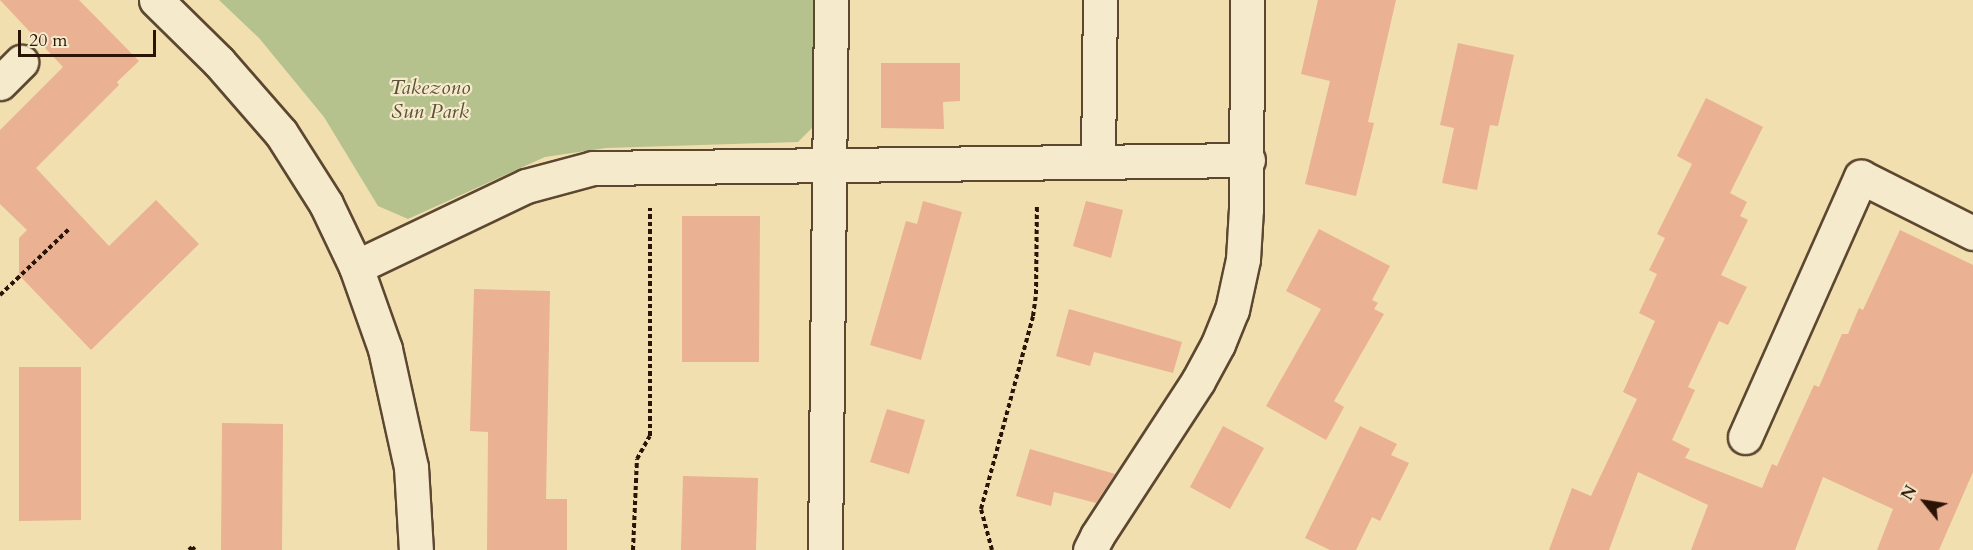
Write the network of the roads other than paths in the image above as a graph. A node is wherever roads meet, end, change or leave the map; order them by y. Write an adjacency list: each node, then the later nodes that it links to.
1 (156, 0): 9 (street)
2 (831, 0): 7 (street)
3 (1100, 0): 5 (street)
4 (1251, 6): 6 (street)
5 (1098, 160): 6 (street); 7 (street)
6 (1248, 160): 13 (street)
7 (830, 163): 9 (street); 12 (street)
8 (1973, 232): 10 (street)
9 (356, 267): 11 (street)
10 (1745, 437)
11 (416, 550)
12 (825, 550)
13 (1090, 550)

